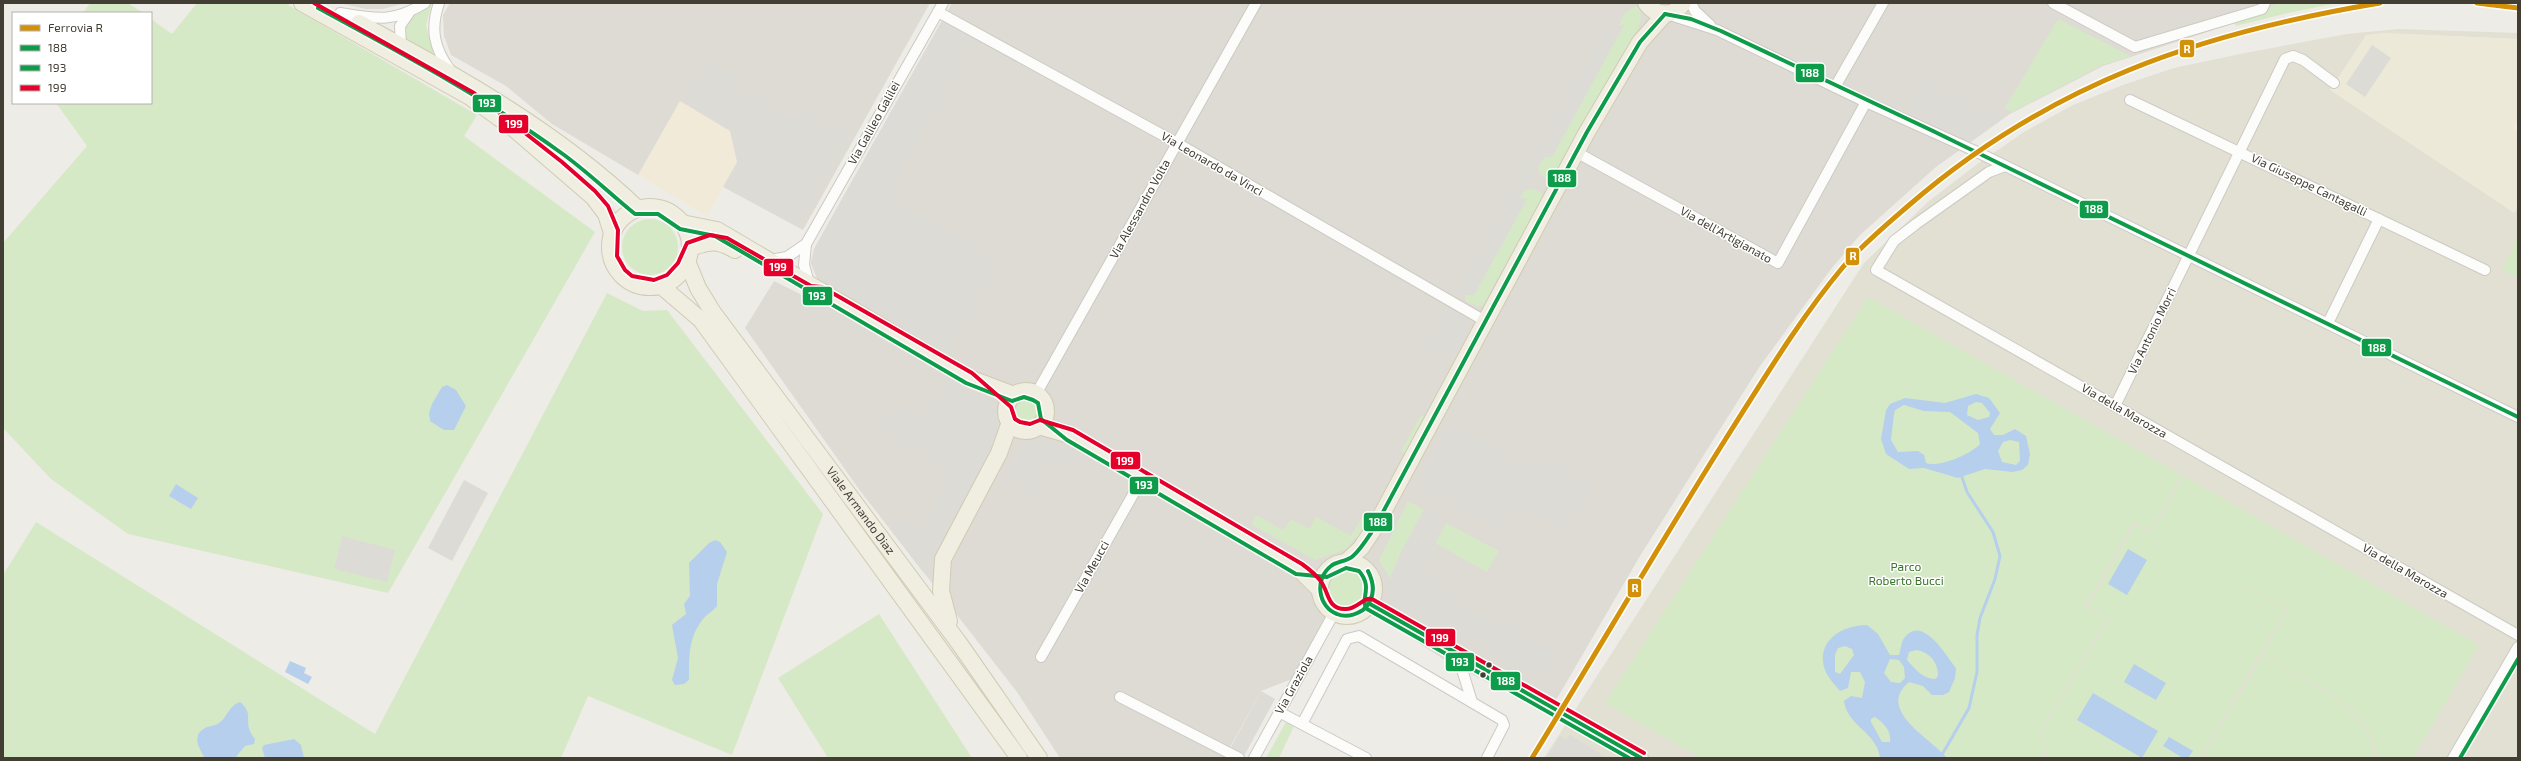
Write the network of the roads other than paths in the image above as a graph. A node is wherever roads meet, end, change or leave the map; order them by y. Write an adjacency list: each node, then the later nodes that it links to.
1 (302, 3): 19 (main road)
2 (321, 3): 13 (main road)
3 (425, 3): 14 (street)
4 (440, 3): 20 (street)
5 (1256, 3): 25 (street, Via Alessandro Volta)
6 (1683, 3): 15 (main road)
7 (1691, 3): 16 (street)
8 (1883, 3): 22 (street)
9 (2053, 3): 10 (street)
10 (2265, 3)
11 (1646, 4): 15 (main road); 17 (main road)
12 (940, 7): 25 (street, Via Leonardo da Vinci); 33 (street, Via Galileo Galilei)
13 (340, 13): 14 (street); 18 (main road)
14 (409, 13): 18 (street)
15 (1666, 14): 16 (street); 17 (main road)
16 (1716, 30): 22 (street)
17 (1640, 42): 26 (main road)
18 (399, 45): 19 (street); 20 (main road)
19 (410, 64): 32 (main road)
20 (453, 75): 29 (main road)
21 (2334, 83): 27 (street, Via Giuseppe Cantagalli)
22 (1834, 87): 24 (street)
23 (2130, 100): 27 (street, Via Giuseppe Cantagalli)
24 (1866, 102): 26 (street, Via dell'Artigianato); 28 (street)
25 (1177, 144): 40 (street, Via Leonardo da Vinci); 43 (street, Via Alessandro Volta)
26 (1576, 152): 40 (main road)
27 (2239, 152): 30 (street, Via Giuseppe Cantagalli); 35 (street, Via Giuseppe Cantagalli)
28 (2005, 166): 35 (street); 45 (street, Via della Marozza)
29 (638, 209): 31 (main road); 32 (main road)
30 (2379, 219): 37 (street, Via Giuseppe Cantagalli); 41 (street, Via Giuseppe Cantagalli)
31 (682, 223): 34 (main road); 36 (main road)
32 (612, 233): 38 (main road)
33 (806, 244): 36 (street, Via Galileo Galilei); 39 (street, Via Galileo Galilei)
34 (689, 255): 38 (main road); 39 (main road); 59 (main road, Viale Armando Diaz)
35 (2188, 255): 41 (street); 45 (street, Via Antonio Morri)
36 (770, 260): 39 (main road)
37 (2485, 270)
38 (660, 285): 67 (main road, Viale Armando Diaz)
39 (814, 287): 42 (main road)
40 (1485, 321): 50 (main road)
41 (2328, 324): 46 (street)
42 (969, 378): 44 (main road); 48 (main road)
43 (1036, 394): 44 (main road); 47 (main road)
44 (1014, 395): 48 (main road)
45 (2115, 406): 58 (street, Via della Marozza)
46 (2518, 417)
47 (1042, 420): 48 (main road); 49 (main road)
48 (1013, 421): 59 (main road)
49 (1142, 477): 52 (main road); 62 (street, Via Meucci)
50 (1375, 527): 51 (main road); 53 (main road)
51 (1347, 561): 53 (main road); 54 (main road)
52 (1299, 569): 54 (main road); 55 (main road)
53 (1368, 570): 56 (main road)
54 (1326, 571): 55 (main road)
55 (1319, 589): 57 (main road)
56 (1370, 604): 57 (main road); 61 (main road)
57 (1334, 613): 65 (street, Via Graziola)
58 (2518, 635)
59 (959, 643): 68 (main road, Viale Armando Diaz)
60 (2518, 647): 74 (street)
61 (1457, 653): 64 (street); 73 (main road)
62 (1041, 658)
63 (1120, 697): 69 (street)
64 (1472, 702): 66 (street); 72 (street)
65 (1279, 712): 66 (street); 70 (street, Via Graziola)
66 (1302, 724): 71 (street)
67 (1019, 758)
68 (1039, 758)
69 (1239, 758)
70 (1254, 758)
71 (1366, 758)
72 (1487, 758)
73 (1640, 758)
74 (2453, 758)

